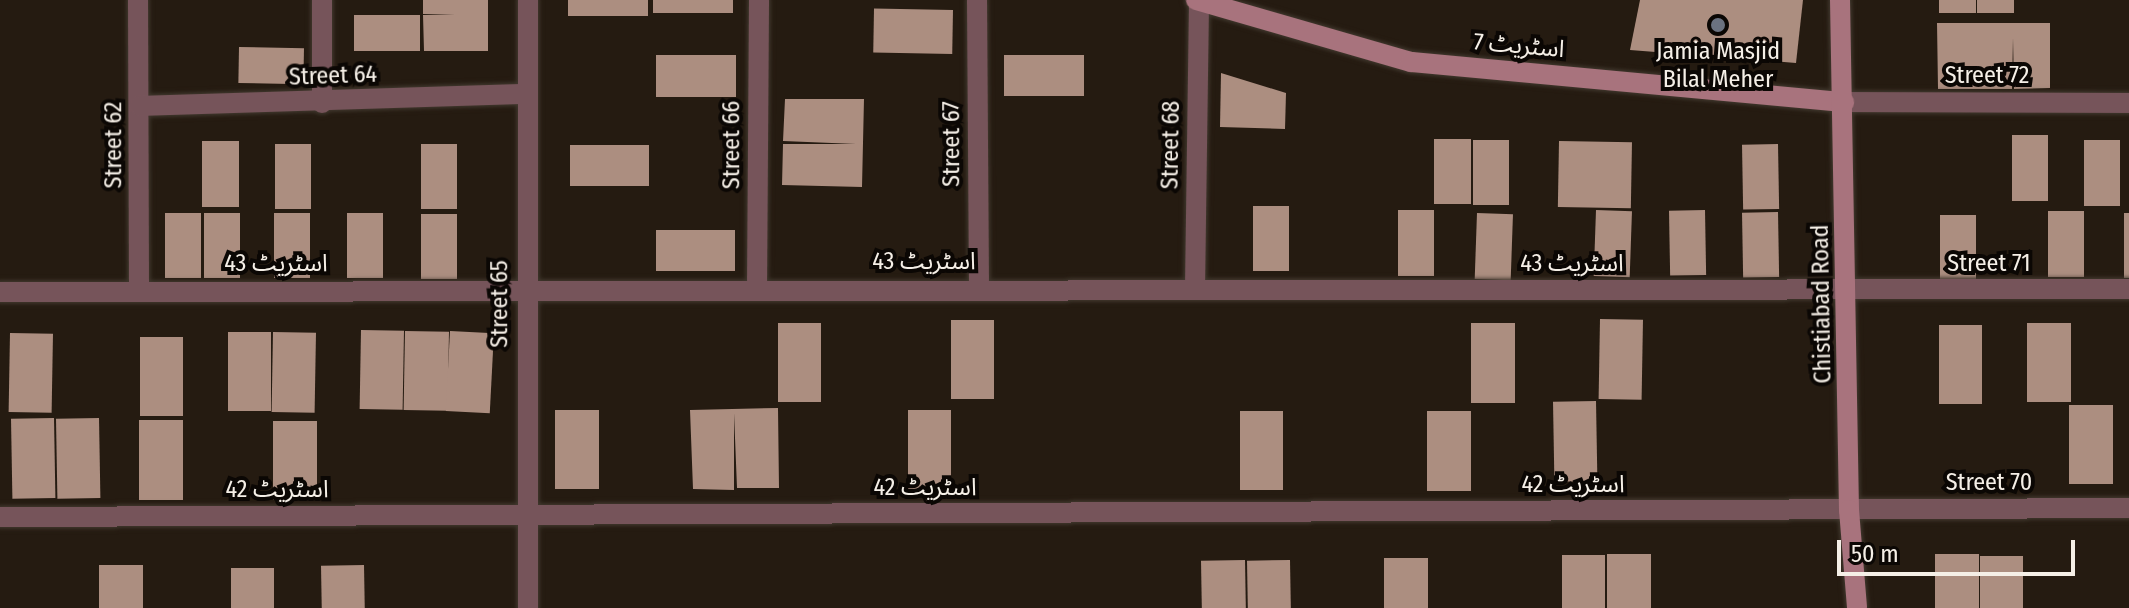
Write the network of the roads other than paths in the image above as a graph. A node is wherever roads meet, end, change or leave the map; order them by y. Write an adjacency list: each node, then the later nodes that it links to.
1 (138, 0): 12 (street, Street 62)
2 (322, 0): 10 (street)
3 (528, 0): 8 (street, Street 65)
4 (759, 0): 14 (street, Street 66)
5 (977, 0): 13 (street, Street 67)
6 (1840, 0): 9 (street, Chistiabad Road)
7 (1197, 1): 9 (street, اسٹریٹ 7); 15 (street, Street 68)
8 (527, 94): 10 (street, Street 64); 18 (street, Street 65)
9 (1844, 102): 11 (street, Street 72); 19 (street, Chistiabad Road)
10 (322, 103): 12 (street, Street 64)
11 (2129, 103)
12 (140, 106): 17 (street, Street 62)
13 (979, 288): 14 (street, اسٹریٹ 43); 15 (street, اسٹریٹ 43)
14 (757, 289): 18 (street, اسٹریٹ 43)
15 (1195, 289): 19 (street, اسٹریٹ 43)
16 (2129, 289): 19 (street, Street 71)
17 (139, 290): 18 (street, اسٹریٹ 43); 20 (street, اسٹریٹ 43)
18 (526, 291): 23 (street, Street 65)
19 (1848, 291): 22 (street, Chistiabad Road)
20 (0, 292)
21 (2129, 508): 22 (street, Street 70)
22 (1849, 510): 23 (street, اسٹریٹ 42); 26 (street, Chistiabad Road)
23 (527, 515): 24 (street, اسٹریٹ 42); 25 (street, Street 65)
24 (0, 517)
25 (528, 608)
26 (1857, 608)

